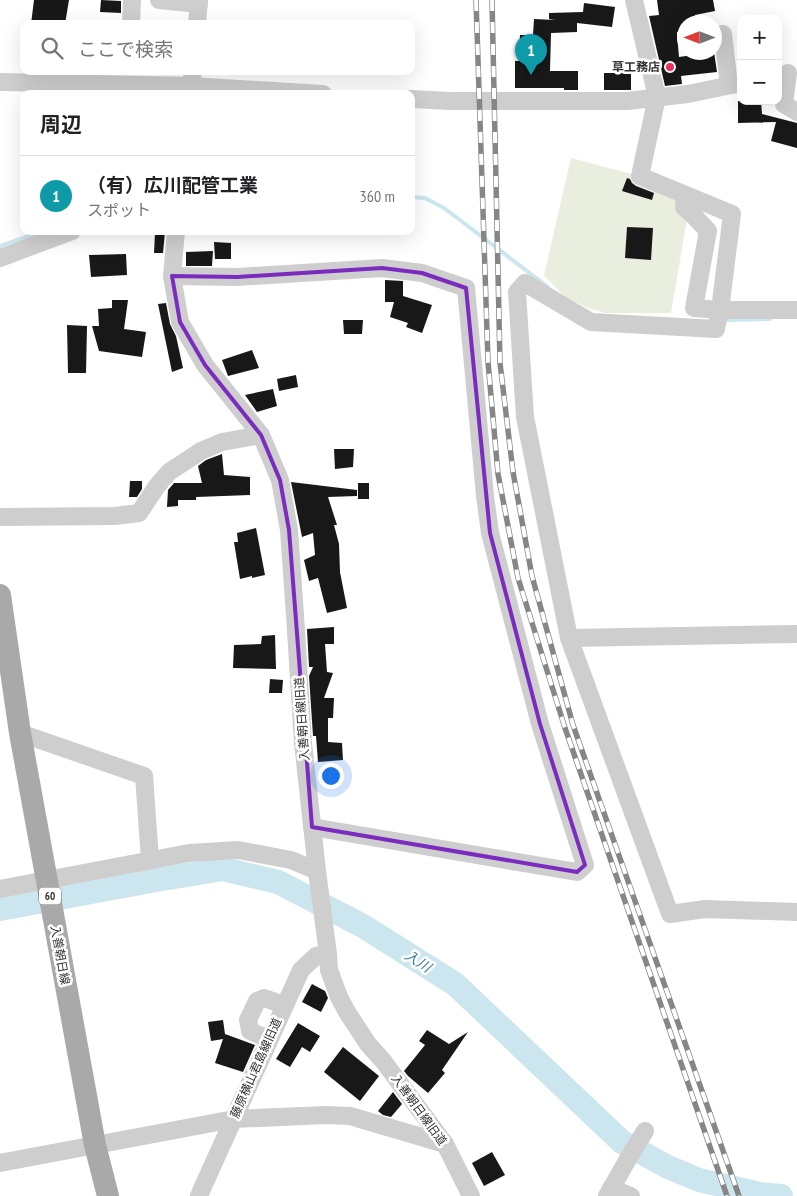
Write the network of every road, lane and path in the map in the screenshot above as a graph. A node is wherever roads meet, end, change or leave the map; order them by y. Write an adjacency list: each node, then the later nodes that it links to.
1 (132, 0): 5 (street)
2 (159, 0): 4 (street)
3 (634, 0): 13 (street)
4 (199, 2): 6 (street)
5 (131, 20)
6 (197, 20)
7 (723, 34): 11 (street)
8 (788, 73): 15 (street)
9 (0, 82): 10 (street)
10 (191, 84): 12 (street)
11 (735, 84): 13 (street)
12 (270, 90)
13 (657, 97): 14 (street); 16 (street)
14 (415, 99)
15 (797, 112)
16 (685, 195): 21 (street); 21 (street)
17 (61, 235): 19 (street)
18 (176, 235): 20 (street, 入善朝日線旧道)
19 (0, 258)
20 (172, 276): 23 (street, 入善朝日線旧道); 29 (street)
21 (720, 310): 22 (street); 27 (street)
22 (797, 310)
23 (262, 435): 24 (street); 29 (street, 入善朝日線旧道)
24 (0, 517)
25 (0, 595): 28 (main road, 入善朝日線 / 60)
26 (797, 634): 27 (street)
27 (569, 638): 34 (street)
28 (20, 732): 30 (street); 32 (main road, 入善朝日線 / 60)
29 (312, 827): 31 (street, 入善朝日線旧道)
30 (150, 860): 31 (street); 32 (street)
31 (317, 876): 35 (street, 入善朝日線旧道)
32 (47, 880): 33 (street); 41 (main road, 入善朝日線 / 60)
33 (0, 889)
34 (797, 912)
35 (328, 954): 36 (street, 藤原横山君島線旧道); 40 (street, 入善朝日線旧道)
36 (284, 1005): 37 (street, 藤原横山君島線旧道); 37 (street)
37 (269, 1039): 38 (street, 藤原横山君島線旧道)
38 (234, 1119): 40 (street); 41 (street); 45 (street, 藤原横山君島線旧道)
39 (645, 1131): 43 (street)
40 (445, 1144): 46 (street, 入善朝日線旧道)
41 (95, 1145): 42 (street); 44 (main road, 入善朝日線 / 60)
42 (0, 1163)
43 (609, 1192): 47 (street)
44 (108, 1196)
45 (199, 1196)
46 (471, 1196)
47 (631, 1196)

